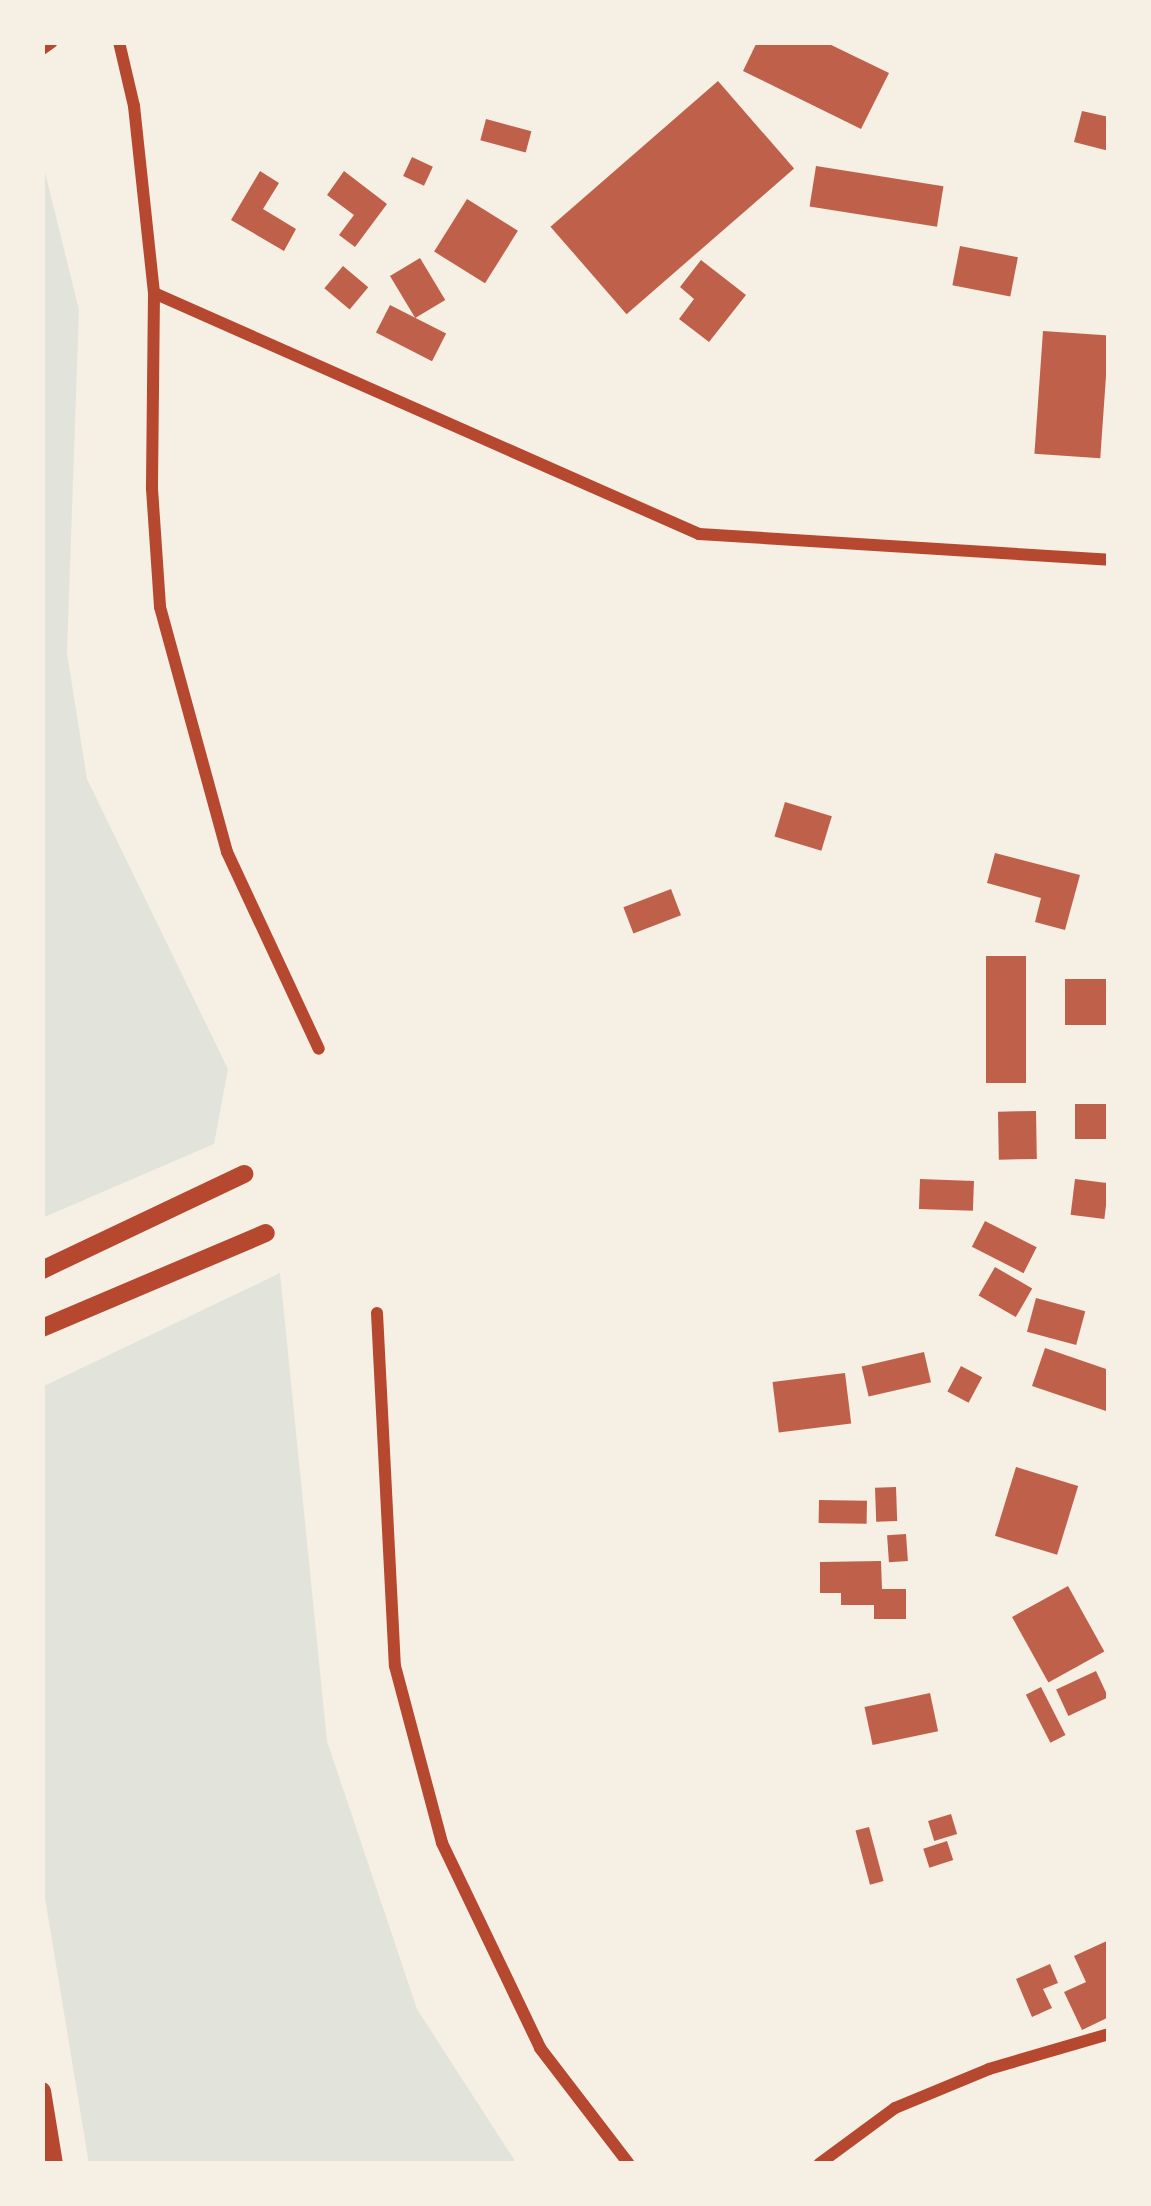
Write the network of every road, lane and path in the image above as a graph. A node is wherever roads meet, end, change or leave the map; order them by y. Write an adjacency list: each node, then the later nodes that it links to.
1 (52, 42): 3 (street)
2 (119, 42): 4 (street)
3 (42, 49)
4 (154, 292): 5 (street); 6 (street)
5 (1109, 560)
6 (320, 1049)
7 (244, 1174): 9 (street)
8 (266, 1233): 11 (street)
9 (42, 1270)
10 (377, 1313): 15 (street)
11 (42, 1328)
12 (1109, 2034): 16 (street)
13 (42, 2091): 14 (street)
14 (54, 2164)
15 (629, 2164)
16 (819, 2164)

